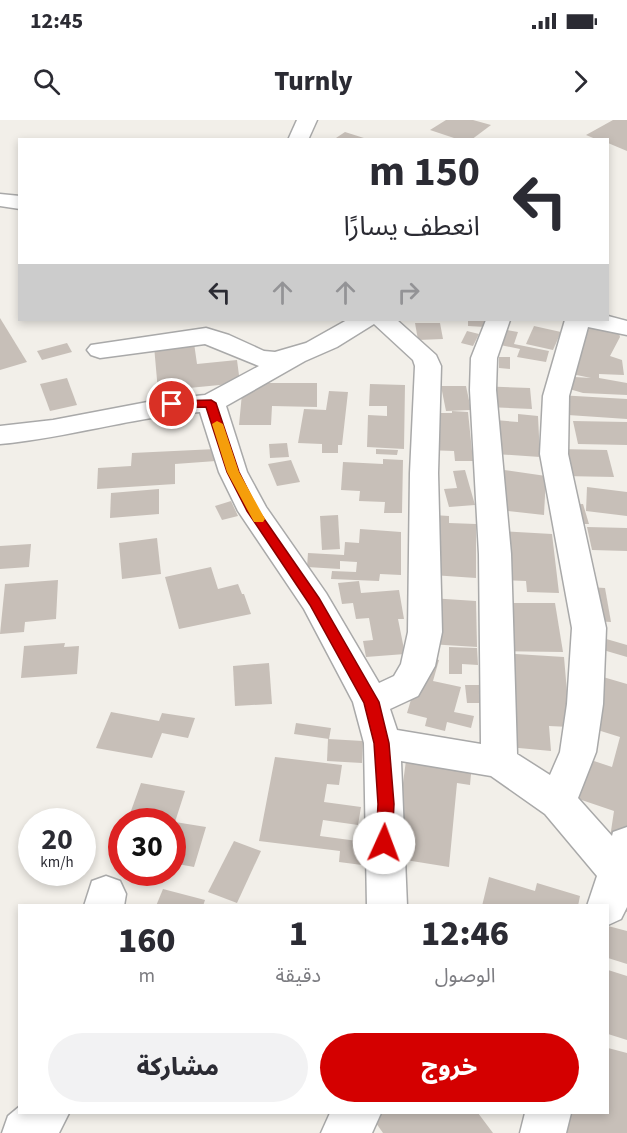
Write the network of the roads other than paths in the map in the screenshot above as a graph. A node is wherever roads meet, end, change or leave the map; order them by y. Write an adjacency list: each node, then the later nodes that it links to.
1 (307, 120): 2 (street)
2 (299, 138)
3 (0, 200): 4 (street)
4 (18, 203)
5 (362, 321): 12 (street)
6 (384, 321): 15 (street)
7 (498, 321): 17 (street)
8 (577, 321): 18 (street)
9 (599, 321): 10 (street)
10 (625, 324)
11 (100, 350): 12 (street)
12 (295, 357): 13 (street)
13 (211, 403): 14 (street); 15 (street)
14 (0, 435)
15 (371, 702): 16 (street)
16 (382, 743): 17 (street); 20 (street)
17 (499, 762): 18 (street)
18 (558, 802): 19 (street)
19 (617, 874)
20 (387, 904)
21 (45, 1114): 24 (street)
22 (357, 1114): 25 (street)
23 (548, 1114): 26 (street)
24 (25, 1133)
25 (344, 1133)
26 (543, 1133)

